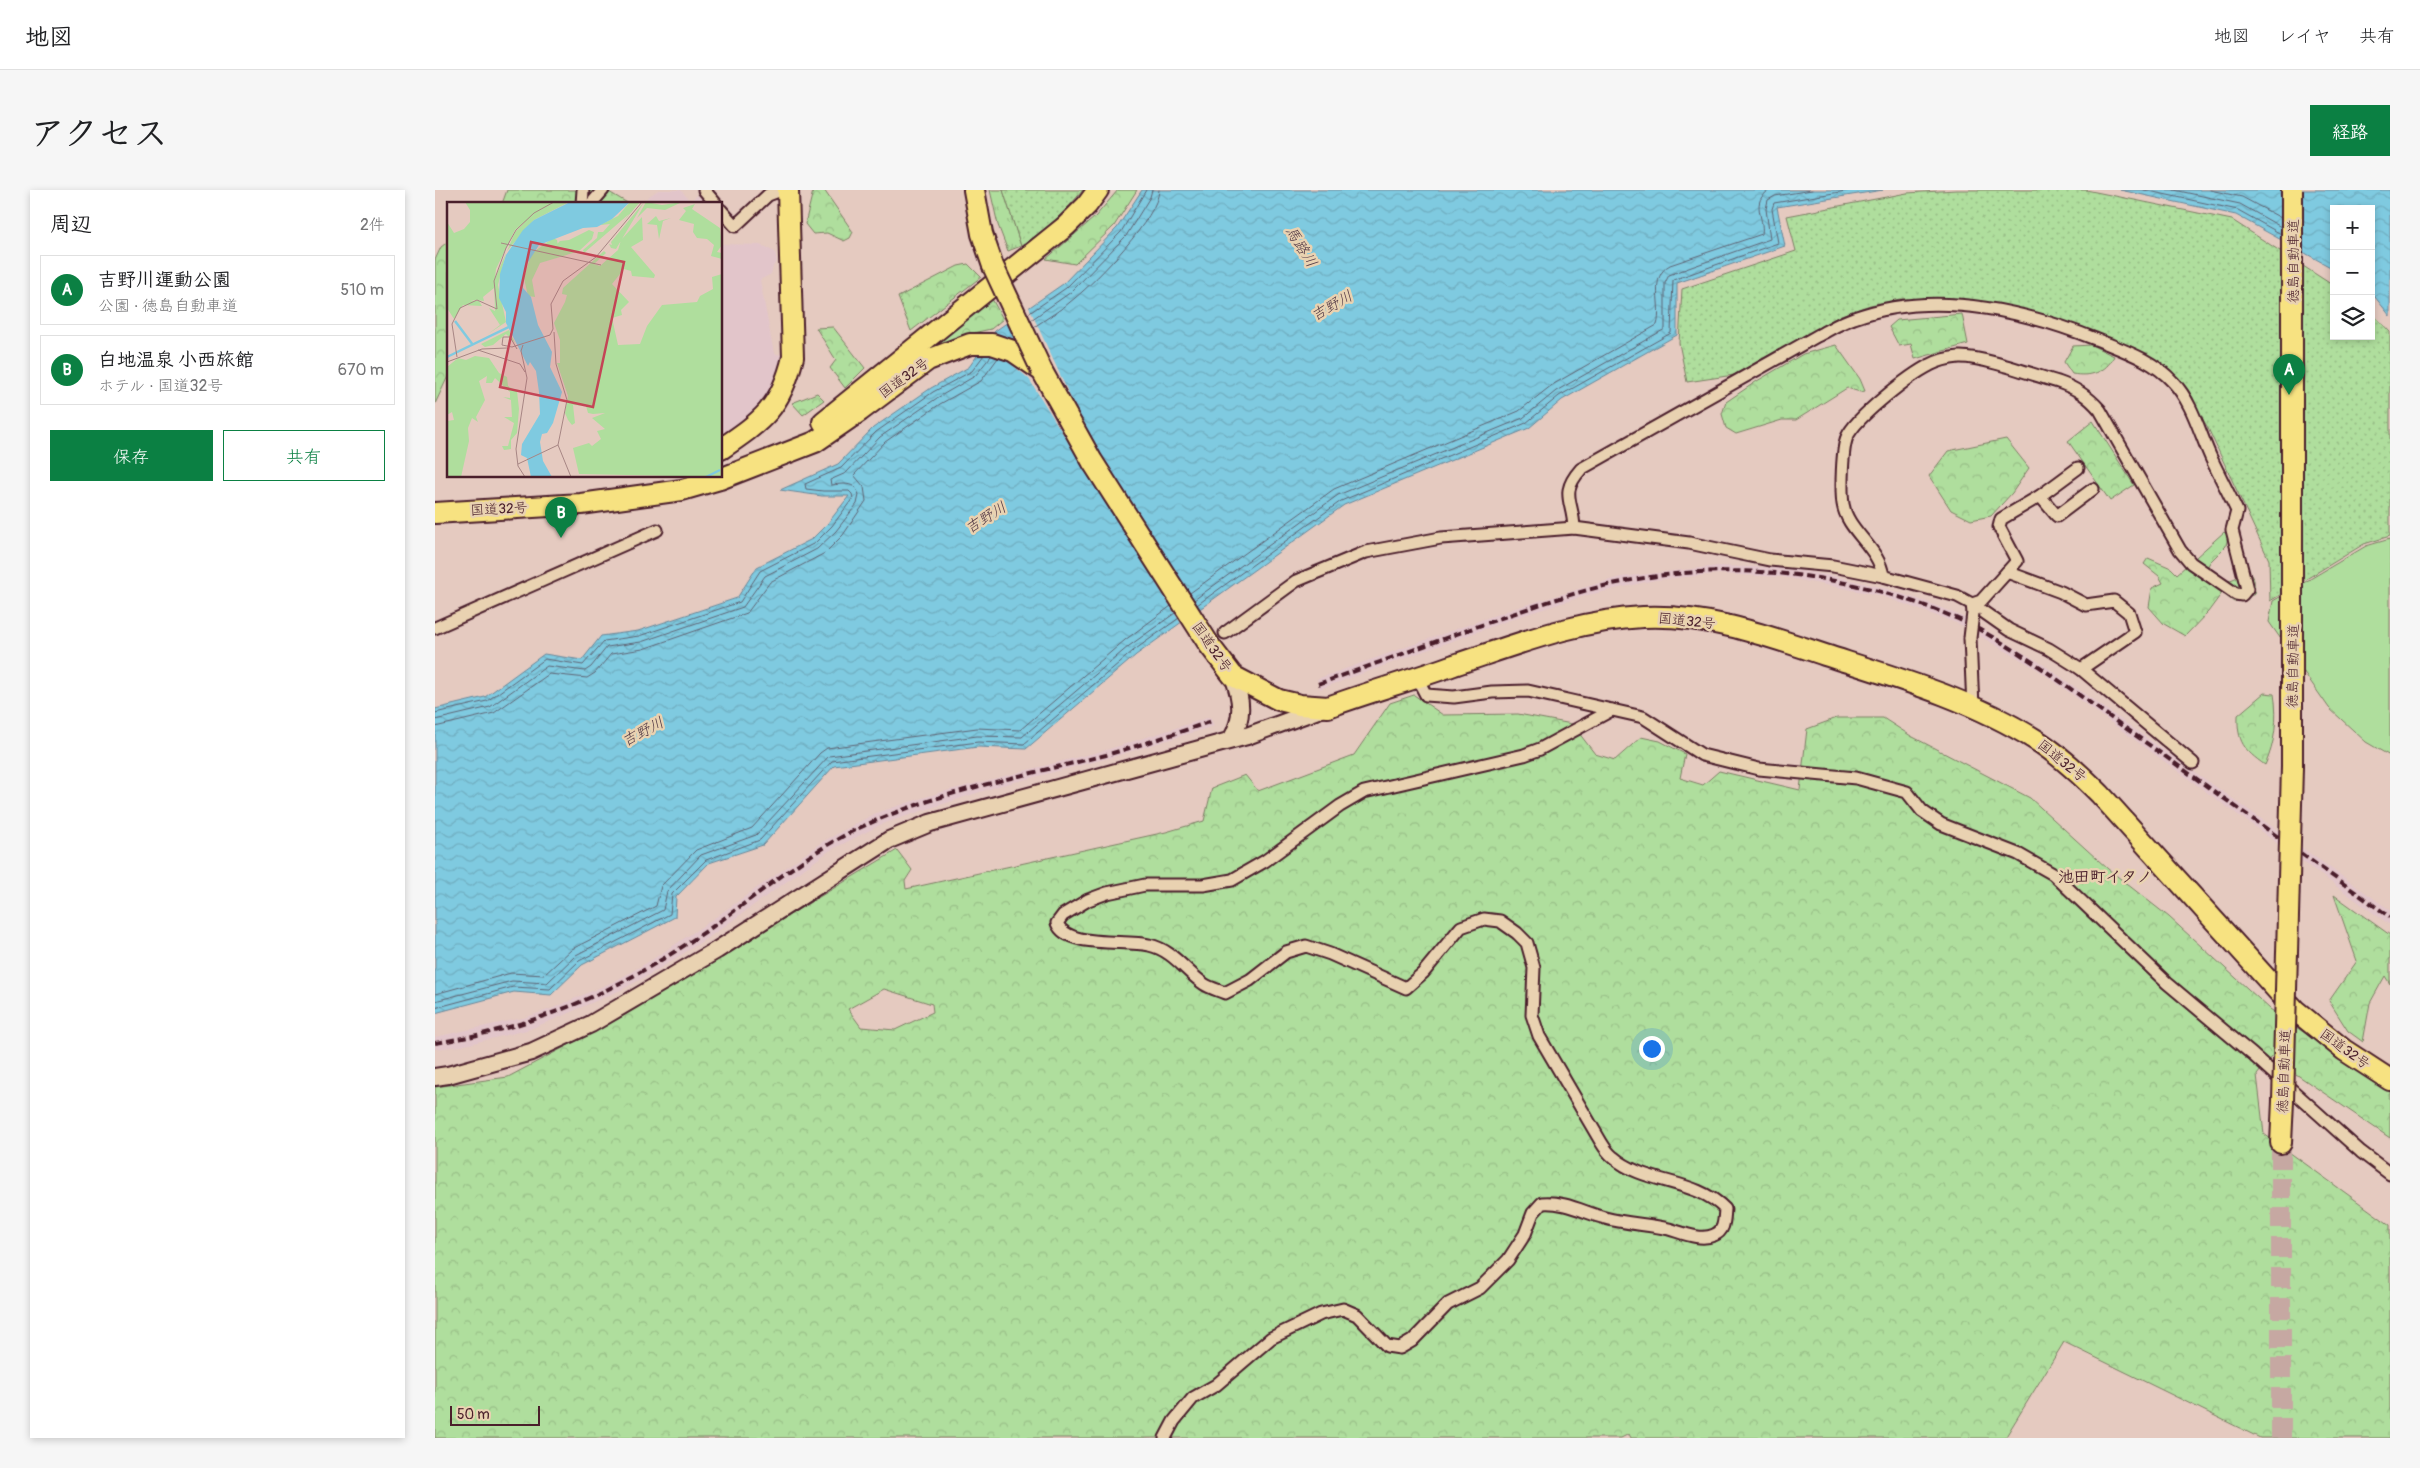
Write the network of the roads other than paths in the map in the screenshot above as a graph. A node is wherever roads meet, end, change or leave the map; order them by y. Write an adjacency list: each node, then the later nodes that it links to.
1 (603, 190): 9 (street)
2 (704, 190): 10 (street)
3 (781, 190): 11 (street)
4 (788, 190): 14 (highway)
5 (968, 190): 12 (highway)
6 (974, 190): 12 (highway, 国道32号)
7 (1097, 190): 15 (highway, 国道32号)
8 (2292, 190): 40 (highway, 徳島自動車道, bridge)
9 (593, 202)
10 (714, 202)
11 (723, 212)
12 (982, 234): 13 (highway, 国道32号, bridge)
13 (1042, 371): 15 (highway, 国道32号); 31 (highway, 国道32号)
14 (723, 448)
15 (773, 458): 17 (highway, 国道32号)
16 (2078, 468): 21 (street)
17 (723, 478)
18 (723, 478): 19 (highway, 国道32号)
19 (686, 483): 22 (highway, 国道32号)
20 (2093, 489): 21 (street)
21 (2040, 496): 25 (street)
22 (435, 513)
23 (1574, 528): 26 (street); 26 (street); 29 (street)
24 (657, 530): 28 (street)
25 (2007, 572): 27 (street); 30 (street)
26 (1883, 576): 27 (street)
27 (1973, 609): 30 (street); 33 (street, bridge)
28 (435, 628)
29 (1225, 633)
30 (2081, 669): 37 (street)
31 (1233, 676): 34 (highway, 国道32号); 36 (street)
32 (1417, 678): 33 (highway, 国道32号); 34 (highway, 国道32号); 35 (street)
33 (1973, 706): 39 (highway, 国道32号)
34 (1328, 707): 36 (street)
35 (1612, 710): 41 (street); 42 (street)
36 (1231, 740): 38 (street)
37 (2193, 763)
38 (435, 1077)
39 (2390, 1080)
40 (2281, 1143)
41 (2390, 1174)
42 (1165, 1438)

